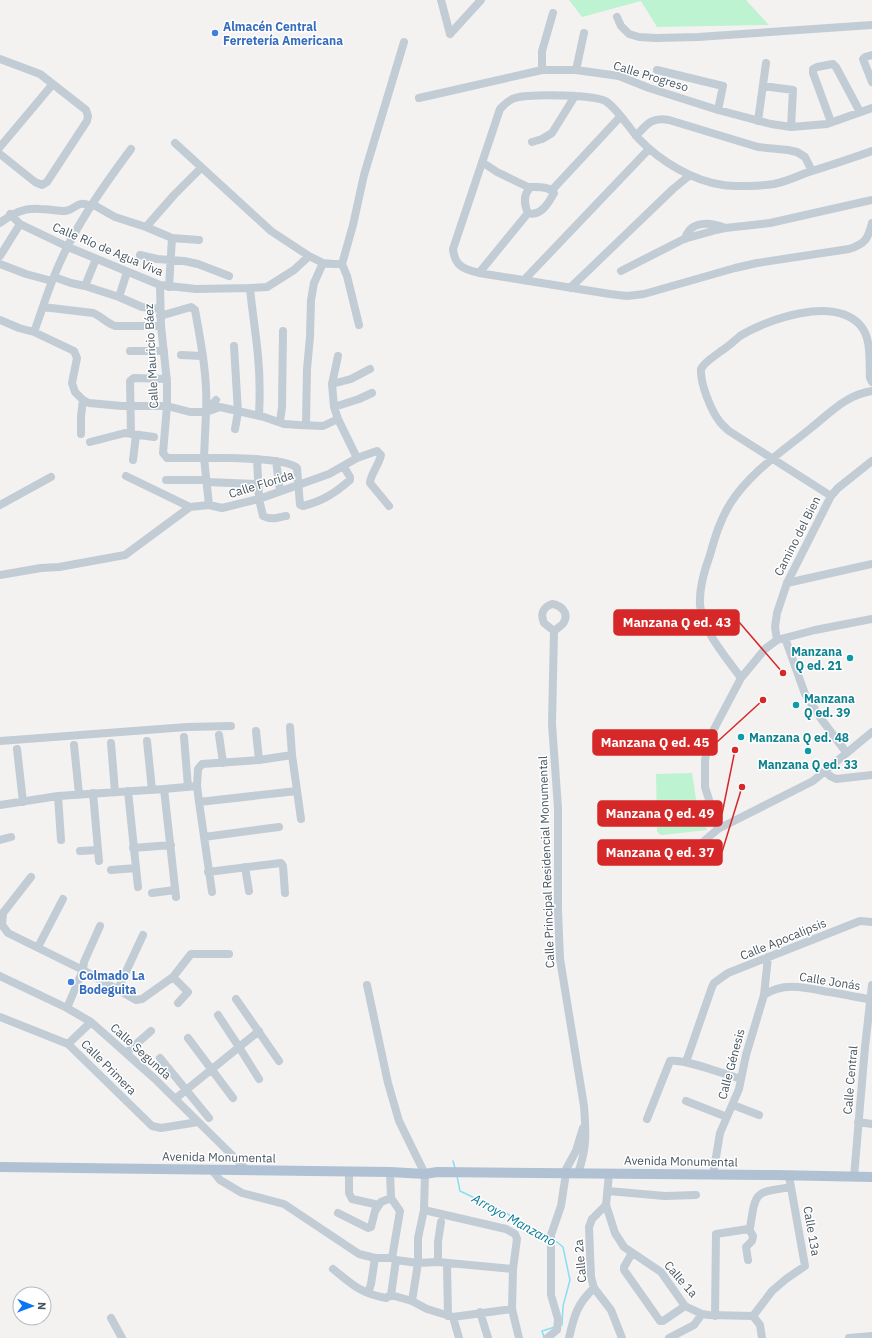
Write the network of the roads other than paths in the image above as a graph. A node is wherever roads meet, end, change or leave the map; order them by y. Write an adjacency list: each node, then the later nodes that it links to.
1 (441, 0): 2 (street)
2 (481, 0)
3 (552, 13): 11 (street)
4 (617, 17): 5 (street)
5 (872, 24)
6 (584, 33): 12 (street)
7 (404, 42): 58 (street)
8 (872, 54): 14 (street)
9 (2, 62): 15 (street)
10 (766, 63): 16 (street)
11 (542, 70): 12 (street, Calle Progreso); 18 (street, Calle Progreso)
12 (576, 70): 20 (street, Calle Progreso)
13 (657, 70): 20 (street)
14 (872, 82)
15 (52, 85): 29 (street); 33 (street)
16 (763, 86): 23 (street); 25 (street)
17 (575, 96): 22 (street); 27 (street); 34 (street)
18 (419, 98)
19 (872, 108): 21 (street, Calle Progreso)
20 (718, 110): 23 (street, Calle Progreso)
21 (860, 112): 24 (street, Calle Progreso); 24 (street)
22 (620, 117): 26 (street); 39 (street)
23 (758, 121): 25 (street, Calle Progreso)
24 (831, 122): 25 (street, Calle Progreso)
25 (791, 127)
26 (636, 136): 31 (street); 36 (street)
27 (532, 142)
28 (175, 144): 35 (street)
29 (0, 146)
30 (131, 149): 41 (street)
31 (649, 149): 37 (street); 64 (street)
32 (872, 151): 36 (street)
33 (0, 154)
34 (482, 162): 38 (street); 61 (street)
35 (201, 168): 47 (street); 53 (street)
36 (812, 171): 37 (street)
37 (690, 176): 69 (street)
38 (530, 188): 39 (street); 42 (street)
39 (552, 190): 42 (street)
40 (872, 200): 59 (street)
41 (92, 205): 43 (street); 47 (street); 50 (street)
42 (528, 213): 61 (street)
43 (10, 214): 44 (street); 46 (street, Calle Río de Agua Viva)
44 (0, 222)
45 (872, 223): 69 (street)
46 (20, 224): 50 (street, Calle Río de Agua Viva); 52 (street)
47 (146, 227): 48 (street)
48 (172, 238): 49 (street); 55 (street)
49 (199, 240)
50 (68, 247): 54 (street, Calle Río de Agua Viva); 63 (street)
51 (140, 255): 55 (street)
52 (0, 256)
53 (309, 256): 56 (street); 68 (street, Calle Río de Agua Viva)
54 (96, 259): 60 (street, Calle Río de Agua Viva); 66 (street)
55 (171, 261): 62 (street); 67 (street)
56 (323, 262): 58 (street); 100 (street)
57 (0, 264): 63 (street)
58 (342, 264): 74 (street)
59 (621, 271)
60 (127, 272): 65 (street, Calle Río de Agua Viva); 70 (street)
61 (479, 273): 64 (street)
62 (229, 276)
63 (53, 279): 66 (street); 71 (street)
64 (524, 280): 69 (street)
65 (160, 285): 67 (street, Calle Río de Agua Viva); 72 (street, Calle Mauricio Báez)
66 (85, 286): 70 (street)
67 (169, 287): 68 (street, Calle Río de Agua Viva)
68 (250, 288): 97 (street)
69 (570, 288)
70 (119, 297): 72 (street)
71 (43, 308): 75 (street); 77 (street)
72 (160, 312): 75 (street, Calle Mauricio Báez); 82 (street)
73 (0, 320): 77 (street)
74 (359, 325)
75 (160, 326): 80 (street, Calle Mauricio Báez)
76 (283, 331): 99 (street)
77 (34, 332): 90 (street)
78 (234, 346): 96 (street)
79 (130, 351): 80 (street)
80 (164, 351): 85 (street, Calle Mauricio Báez)
81 (180, 355): 82 (street)
82 (202, 356): 95 (street)
83 (338, 356): 87 (street)
84 (370, 369): 87 (street)
85 (167, 378): 92 (street); 93 (street, Calle Mauricio Báez)
86 (872, 382): 109 (street)
87 (332, 384): 94 (street)
88 (872, 391): 109 (street)
89 (372, 393): 94 (street)
90 (83, 400): 92 (street); 102 (street)
91 (216, 400): 95 (street)
92 (130, 406): 93 (street); 103 (street)
93 (167, 406): 95 (street); 106 (street, Calle Mauricio Báez)
94 (334, 406): 98 (street)
95 (206, 412): 96 (street); 106 (street)
96 (238, 412): 97 (street); 101 (street)
97 (259, 416): 99 (street)
98 (338, 419): 100 (street); 107 (street)
99 (280, 422): 100 (street)
100 (306, 425)
101 (235, 429)
102 (81, 434)
103 (134, 434): 104 (street); 105 (street); 110 (street)
104 (154, 437)
105 (90, 442)
106 (204, 458): 108 (street); 117 (street)
107 (357, 458): 113 (street, Calle Florida); 125 (street, Calle Florida)
108 (257, 459): 111 (street); 118 (street)
109 (772, 459): 121 (street); 134 (street)
110 (133, 460)
111 (276, 461): 119 (street); 120 (street)
112 (872, 461): 121 (street, Camino del Bien)
113 (344, 467): 119 (street, Calle Florida); 119 (street)
114 (126, 476): 126 (street)
115 (51, 477): 123 (street)
116 (166, 480): 117 (street)
117 (206, 481): 118 (street); 124 (street)
118 (258, 484): 122 (street)
119 (298, 486): 120 (street, Calle Florida)
120 (280, 490): 122 (street, Calle Florida)
121 (831, 496): 130 (street, Camino del Bien)
122 (259, 499): 124 (street, Calle Florida); 127 (street)
123 (0, 505)
124 (209, 505): 126 (street, Calle Florida)
125 (389, 506)
126 (190, 507): 129 (street)
127 (286, 516)
128 (872, 564): 130 (street)
129 (0, 575)
130 (787, 583): 133 (street, Camino del Bien)
131 (872, 619): 133 (street)
132 (554, 630): 227 (street, Calle Principal Residencial Monumental)
133 (781, 639): 134 (street); 146 (street, Camino del Bien)
134 (741, 678): 167 (street)
135 (231, 726): 142 (street)
136 (290, 727): 147 (street)
137 (256, 731): 148 (street)
138 (872, 732): 146 (street)
139 (219, 735): 149 (street)
140 (184, 737): 153 (street)
141 (147, 740): 155 (street)
142 (0, 741)
143 (111, 742): 158 (street)
144 (74, 745): 160 (street)
145 (17, 750): 162 (street)
146 (846, 752): 150 (street)
147 (292, 754): 148 (street); 157 (street)
148 (259, 760): 149 (street)
149 (223, 763): 152 (street)
150 (826, 771): 151 (street); 167 (street)
151 (872, 775)
152 (197, 786): 153 (street); 163 (street)
153 (188, 787): 154 (street)
154 (164, 789): 155 (street); 172 (street)
155 (152, 790): 156 (street)
156 (128, 791): 158 (street); 173 (street)
157 (297, 791): 163 (street); 165 (street)
158 (115, 792): 159 (street)
159 (93, 793): 160 (street); 174 (street)
160 (79, 794): 161 (street)
161 (58, 796): 162 (street); 171 (street)
162 (23, 802): 164 (street)
163 (199, 802): 169 (street)
164 (0, 805)
165 (301, 819)
166 (279, 827): 169 (street)
167 (718, 829): 176 (street)
168 (11, 837): 170 (street)
169 (204, 837): 181 (street)
170 (0, 840)
171 (61, 840)
172 (171, 845): 173 (street); 187 (street)
173 (133, 848): 179 (street)
174 (98, 850): 175 (street); 177 (street)
175 (80, 851)
176 (688, 858)
177 (99, 861)
178 (245, 867): 181 (street); 184 (street); 186 (street)
179 (136, 868): 180 (street); 183 (street)
180 (111, 870)
181 (208, 872): 185 (street)
182 (31, 877): 192 (street)
183 (138, 887)
184 (249, 891)
185 (212, 892)
186 (285, 892)
187 (152, 893)
188 (63, 899): 192 (street)
189 (872, 922): 194 (street, Calle Apocalipsis)
190 (100, 926): 195 (street)
191 (143, 934): 200 (street)
192 (38, 947): 195 (street)
193 (229, 954): 197 (street)
194 (768, 957): 201 (street, Calle Génesis); 217 (street, Calle Apocalipsis)
195 (83, 970): 200 (street); 205 (street)
196 (0, 976): 205 (street, Calle Segunda)
197 (173, 977): 200 (street); 204 (street)
198 (367, 985): 242 (street)
199 (872, 985): 203 (street, Calle Central)
200 (118, 989)
201 (764, 995): 203 (street, Calle Jonás); 220 (street, Calle Génesis)
202 (236, 999): 210 (street)
203 (869, 999): 232 (street, Calle Central)
204 (178, 1003)
205 (67, 1008): 208 (street, Calle Segunda)
206 (218, 1015): 213 (street)
207 (0, 1017): 212 (street, Calle Primera)
208 (91, 1022): 212 (street); 214 (street, Calle Segunda)
209 (151, 1030): 214 (street)
210 (259, 1031): 213 (street); 216 (street)
211 (188, 1038): 218 (street)
212 (68, 1044): 231 (street, Calle Primera)
213 (239, 1047): 218 (street); 219 (street)
214 (126, 1053): 223 (street, Calle Segunda)
215 (160, 1058): 221 (street)
216 (279, 1060)
217 (686, 1062): 220 (street); 230 (street)
218 (211, 1070): 221 (street); 222 (street)
219 (259, 1079)
220 (741, 1079): 225 (street, Calle Génesis)
221 (186, 1089): 223 (street); 229 (street)
222 (233, 1098)
223 (175, 1099): 231 (street, Calle Segunda)
224 (686, 1101): 228 (street)
225 (733, 1105): 226 (street); 228 (street, Calle Génesis)
226 (759, 1115)
227 (585, 1116): 234 (street, Calle Principal Residencial Monumental); 235 (street, Calle Principal Residencial Monumental)
228 (727, 1117): 245 (street, Calle Génesis)
229 (209, 1118)
230 (647, 1120)
231 (198, 1122): 238 (street, Calle Segunda)
232 (858, 1122): 233 (street); 247 (street, Calle Central)
233 (872, 1124)
234 (576, 1151): 235 (street); 241 (street, Calle Principal Residencial Monumental)
235 (584, 1154): 243 (street, Calle Principal Residencial Monumental)
236 (0, 1167): 237 (main road, Avenida Monumental)
237 (212, 1170): 238 (main road, Avenida Monumental); 260 (street)
238 (247, 1170): 239 (main road, Avenida Monumental)
239 (349, 1172): 240 (main road, Avenida Monumental); 253 (street)
240 (390, 1172): 242 (main road, Avenida Monumental); 252 (street)
241 (565, 1173): 242 (main road, Avenida Monumental); 243 (main road, Avenida Monumental); 285 (street, Calle Principal Residencial Monumental)
242 (425, 1174): 255 (street)
243 (578, 1174): 244 (main road, Avenida Monumental)
244 (609, 1174): 245 (main road, Avenida Monumental); 250 (street, Calle 1a)
245 (713, 1175): 246 (main road, Avenida Monumental)
246 (790, 1176): 247 (main road, Avenida Monumental); 249 (street, Calle 13a)
247 (854, 1177): 248 (main road, Avenida Monumental)
248 (872, 1177)
249 (791, 1187): 258 (street); 278 (street, Calle 13a)
250 (608, 1191): 251 (street); 254 (street, Calle 1a)
251 (696, 1195)
252 (391, 1198): 253 (street); 261 (street)
253 (379, 1205): 256 (street)
254 (606, 1205): 259 (street, Calle 1a); 268 (street, Calle 2a)
255 (424, 1210): 263 (street); 267 (street)
256 (338, 1213)
257 (441, 1222): 264 (street)
258 (749, 1228): 262 (street); 277 (street)
259 (632, 1253): 272 (street, Calle 1a); 272 (street)
260 (375, 1258): 261 (street); 269 (street)
261 (394, 1259): 263 (street); 270 (street)
262 (748, 1260)
263 (418, 1262): 264 (street); 271 (street)
264 (438, 1262): 265 (street)
265 (447, 1263): 267 (street); 276 (street)
266 (333, 1269): 269 (street)
267 (513, 1269): 273 (street)
268 (594, 1288): 286 (street); 287 (street, Calle 2a)
269 (368, 1294): 270 (street)
270 (391, 1295): 271 (street)
271 (412, 1301): 276 (street)
272 (685, 1306): 275 (street, Calle 1a)
273 (512, 1309): 274 (street); 284 (street)
274 (480, 1312): 276 (street); 283 (street)
275 (702, 1314): 277 (street, Calle 1a); 288 (street)
276 (450, 1316): 282 (street)
277 (715, 1316): 278 (street, Calle 1a)
278 (753, 1316): 289 (street)
279 (111, 1318): 281 (street)
280 (872, 1336): 290 (street)
281 (122, 1338)
282 (459, 1338)
283 (488, 1338)
284 (519, 1338)
285 (547, 1338)
286 (569, 1338)
287 (622, 1338)
288 (670, 1338)
289 (762, 1338)
290 (849, 1338)

